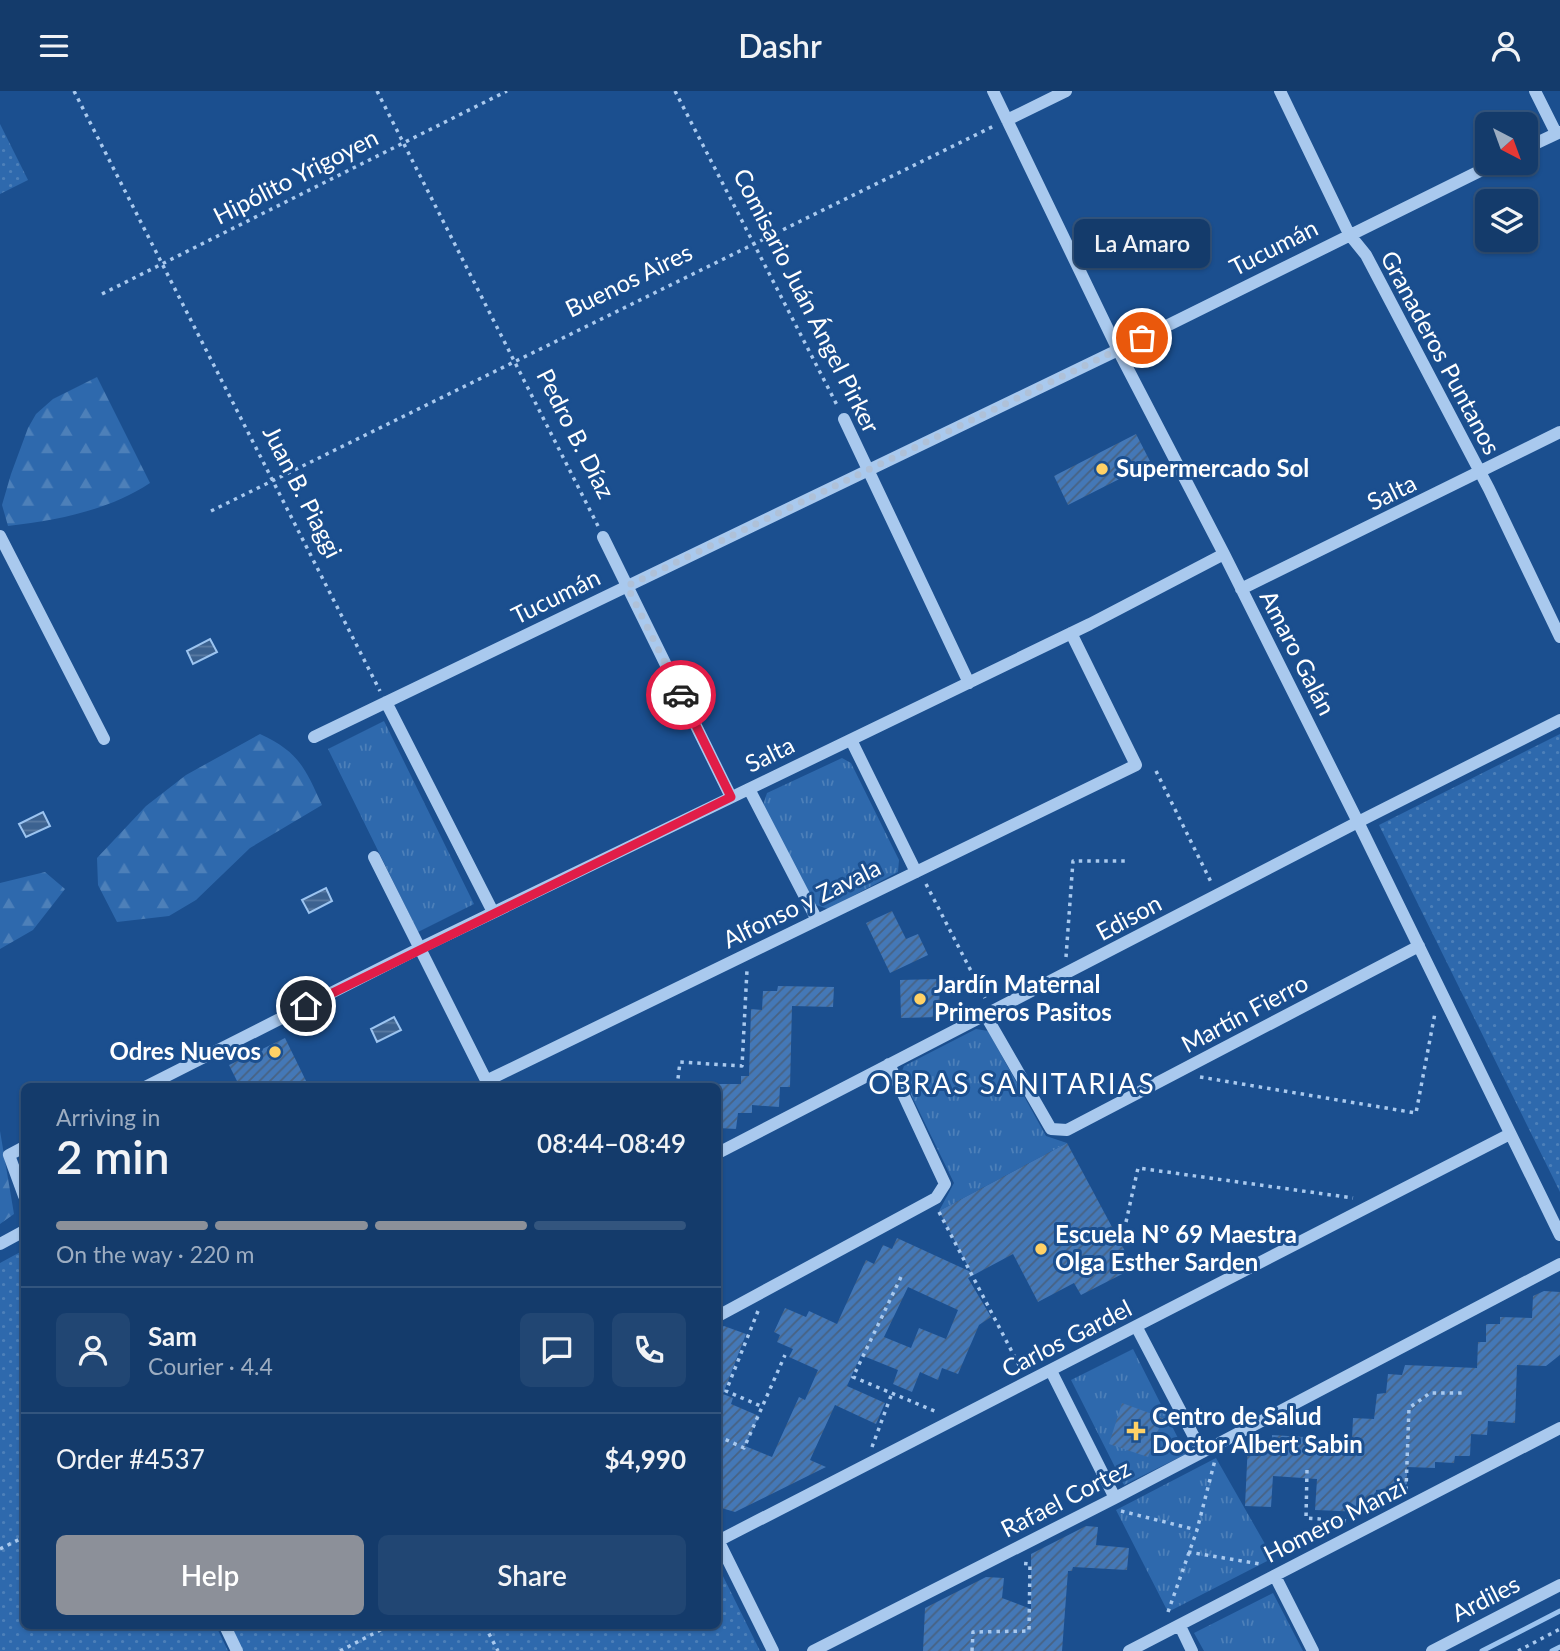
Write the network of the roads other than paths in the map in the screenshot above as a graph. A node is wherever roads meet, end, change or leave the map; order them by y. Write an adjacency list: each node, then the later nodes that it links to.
1 (993, 91): 5 (street, Amaro Galán)
2 (1066, 91): 5 (street)
3 (1280, 91): 9 (street, Granaderos Puntanos)
4 (1535, 91): 6 (street)
5 (1007, 120): 10 (street, Amaro Galán)
6 (1558, 132): 7 (street)
7 (1538, 142)
8 (1475, 173): 9 (street, Tucumán)
9 (1349, 234): 10 (street, Tucumán); 14 (street, Granaderos Puntanos)
10 (1118, 350): 13 (street, Tucumán); 17 (street, Amaro Galán)
11 (844, 419): 13 (street, Comisario Juán Ángel Pirker)
12 (1560, 432): 14 (street, Salta)
13 (869, 470): 18 (street, Tucumán); 22 (street, Comisario Juán Ángel Pirker)
14 (1479, 472): 19 (street, Salta); 21 (street, Granaderos Puntanos)
15 (0, 536): 26 (street)
16 (603, 537): 18 (street, Pedro B. Díaz)
17 (1224, 554): 19 (street, Amaro Galán); 20 (street, Salta)
18 (627, 586): 23 (street, Tucumán); 29 (street, Pedro B. Díaz)
19 (1241, 589): 30 (street, Amaro Galán)
20 (1071, 633): 22 (street, Salta); 32 (street, Alfonso y Zavala)
21 (1560, 637)
22 (969, 683): 27 (street, Salta)
23 (386, 702): 25 (street, Tucumán); 33 (street)
24 (1560, 720): 30 (street, Edison)
25 (314, 737)
26 (104, 739)
27 (851, 740): 28 (street, Salta); 32 (street)
28 (749, 789): 29 (street, Salta); 34 (street)
29 (731, 797): 33 (street, Salta)
30 (1358, 822): 35 (street, Amaro Galán); 37 (street, Edison)
31 (374, 856): 36 (street)
32 (921, 877): 34 (street, Alfonso y Zavala)
33 (493, 912): 36 (street, Salta)
34 (817, 920): 41 (street, Alfonso y Zavala)
35 (1419, 946): 37 (street, Martín Fierro); 42 (street, Amaro Galán)
36 (420, 948): 39 (street, Salta); 40 (street)
37 (986, 1016): 38 (street, Edison)
38 (888, 1064): 44 (street, Edison); 50 (street)
39 (153, 1083)
40 (487, 1083)
41 (489, 1083)
42 (1510, 1134): 47 (street, Amaro Galán); 51 (street, Carlos Gardel)
43 (21, 1149): 45 (street)
44 (721, 1151)
45 (21, 1188)
46 (21, 1233): 48 (street)
47 (1560, 1235)
48 (0, 1244)
49 (1560, 1264): 54 (street, Rafael Cortez)
50 (721, 1314)
51 (1136, 1326): 52 (street, Carlos Gardel); 54 (street)
52 (1051, 1371): 55 (street); 56 (street, Carlos Gardel)
53 (1560, 1428): 58 (street, Homero Manzi)
54 (1202, 1452): 55 (street, Rafael Cortez)
55 (1116, 1504): 64 (street, Rafael Cortez)
56 (721, 1539)
57 (721, 1547): 63 (street)
58 (1275, 1576): 60 (street, Homero Manzi); 67 (street)
59 (1560, 1585): 68 (street, Ardiles)
60 (1180, 1626): 65 (street, Homero Manzi); 66 (street)
61 (226, 1629): 62 (street)
62 (237, 1651)
63 (773, 1651)
64 (813, 1651)
65 (1129, 1651)
66 (1192, 1651)
67 (1312, 1651)
68 (1432, 1651)

